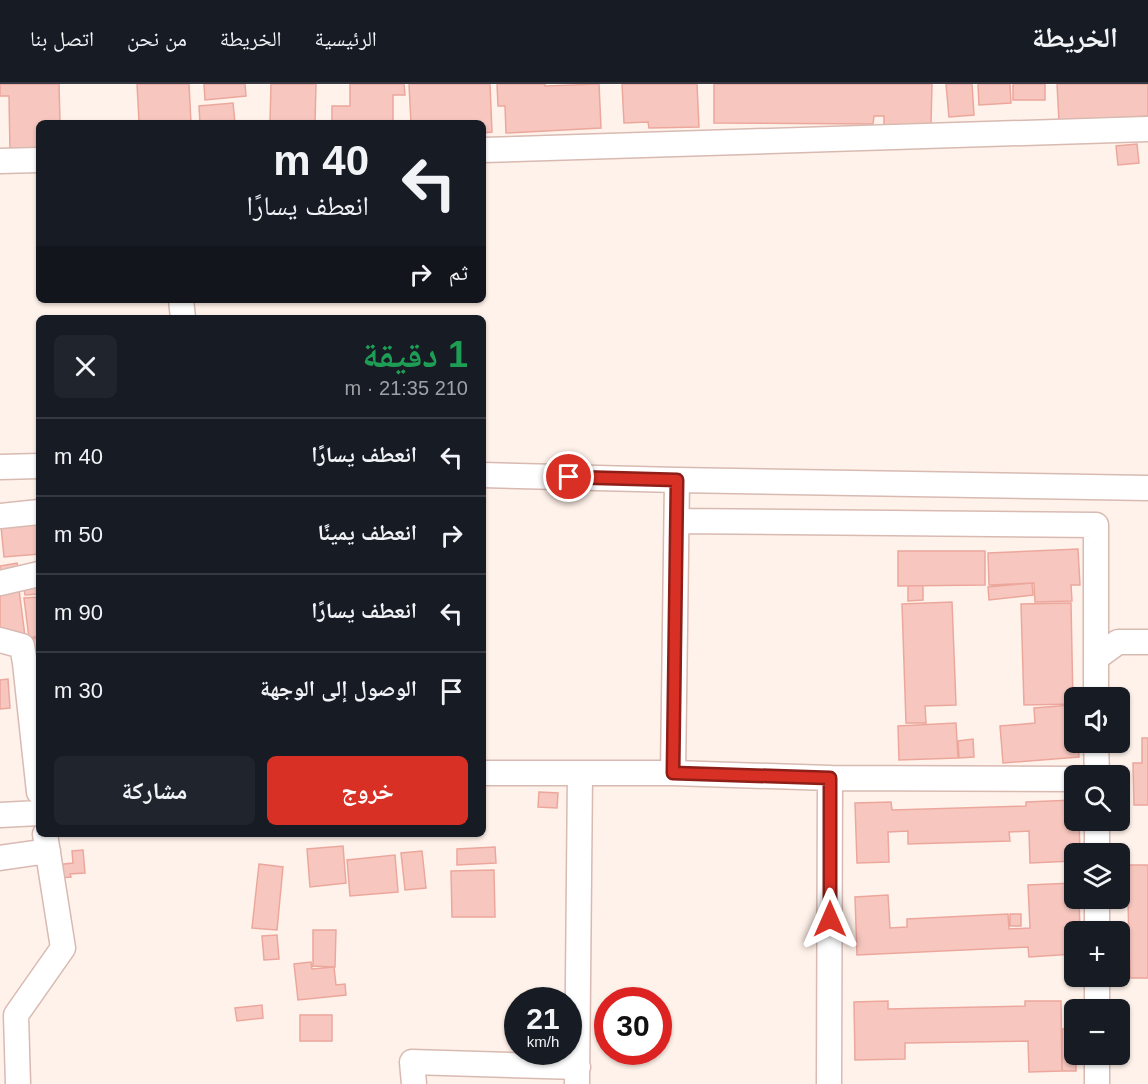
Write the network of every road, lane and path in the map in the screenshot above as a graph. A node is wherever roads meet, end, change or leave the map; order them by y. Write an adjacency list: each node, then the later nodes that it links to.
1 (1148, 129): 2 (street)
2 (486, 150)
3 (36, 160): 4 (street)
4 (0, 161)
5 (36, 466): 6 (street)
6 (0, 467)
7 (486, 475): 8 (street)
8 (677, 480): 9 (street); 12 (street)
9 (1148, 488)
10 (36, 512): 11 (street)
11 (0, 516)
12 (677, 521): 17 (street); 23 (street)
13 (36, 575): 14 (street)
14 (0, 583)
15 (0, 640): 19 (street)
16 (1148, 642): 17 (street)
17 (1096, 658): 18 (street)
18 (1096, 687)
19 (34, 710): 20 (street)
20 (36, 743)
21 (486, 773): 22 (street)
22 (580, 773): 23 (street); 31 (street)
23 (673, 773): 24 (street)
24 (830, 778): 25 (street); 34 (street)
25 (1064, 779)
26 (36, 813): 27 (street)
27 (0, 815)
28 (47, 842): 29 (street); 32 (street)
29 (0, 858)
30 (1097, 1065): 35 (street)
31 (578, 1075): 33 (street)
32 (18, 1084)
33 (414, 1084)
34 (829, 1084)
35 (1097, 1084)

